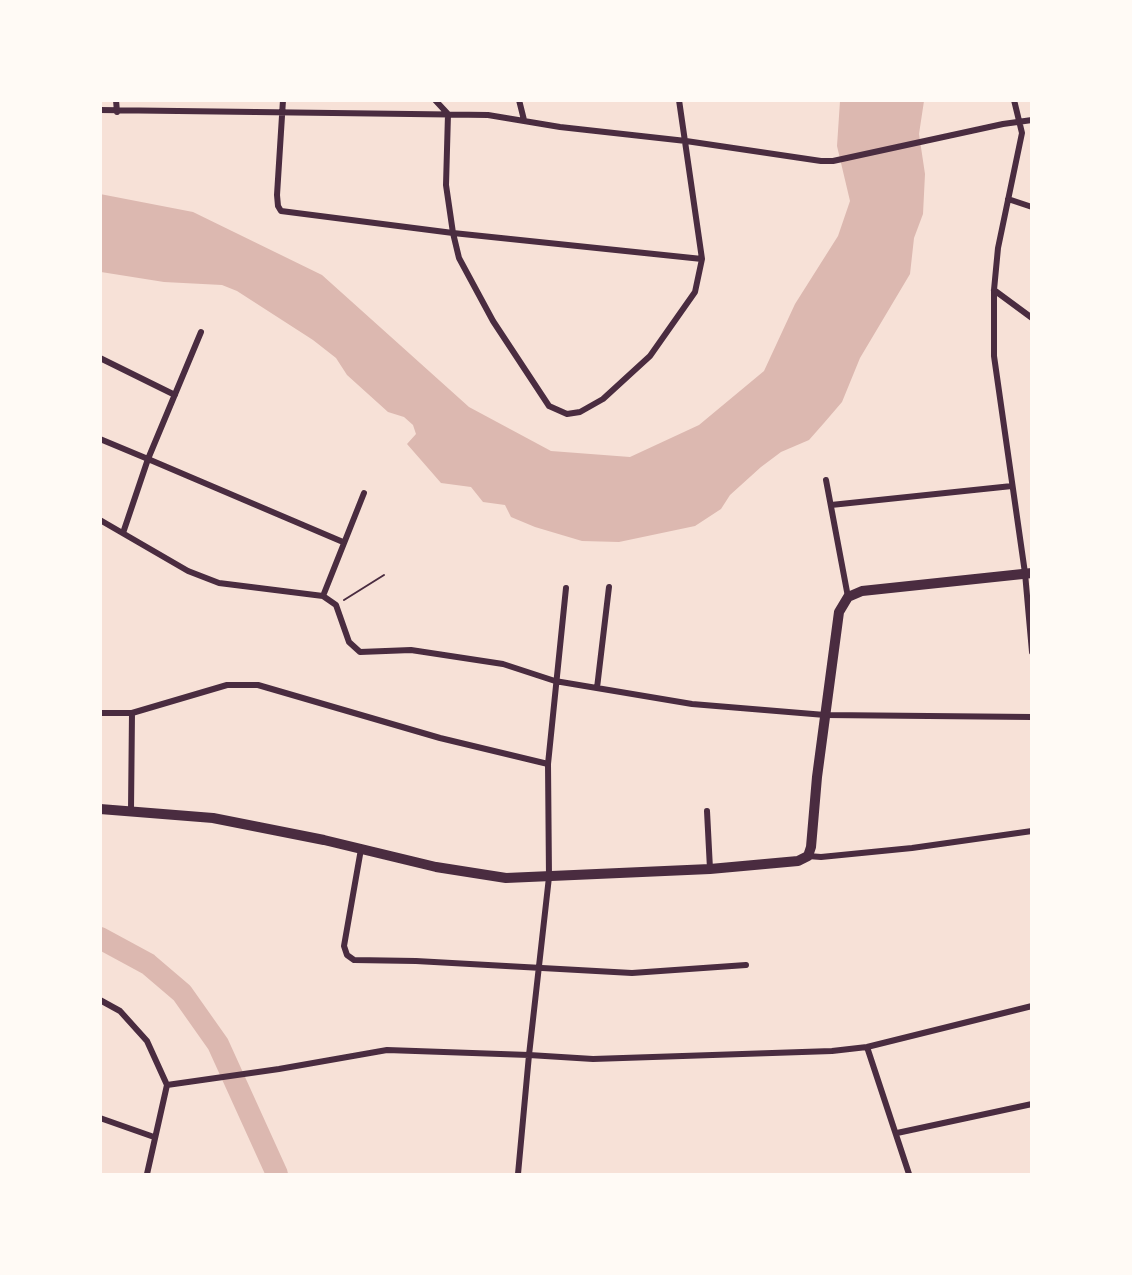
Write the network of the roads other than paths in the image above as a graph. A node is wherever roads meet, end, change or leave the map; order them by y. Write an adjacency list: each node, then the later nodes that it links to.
1 (116, 100): 8 (street)
2 (283, 100): 9 (street)
3 (435, 100): 10 (street)
4 (519, 100): 11 (street)
5 (679, 100): 14 (street)
6 (1014, 100): 12 (street)
7 (100, 110): 8 (street)
8 (117, 112): 9 (street)
9 (282, 114): 10 (street); 17 (street)
10 (448, 114): 11 (street); 17 (street)
11 (524, 120): 14 (street)
12 (1020, 120): 13 (street); 14 (street); 15 (street)
13 (1032, 120)
14 (686, 141): 18 (street)
15 (1008, 199): 16 (street); 19 (street)
16 (1032, 207)
17 (453, 233): 18 (street); 18 (street)
18 (702, 259)
19 (994, 290): 20 (street); 27 (street)
20 (1032, 318)
21 (201, 332): 23 (street)
22 (100, 358): 23 (street)
23 (175, 395): 25 (street)
24 (100, 439): 25 (street)
25 (148, 459): 31 (street); 32 (street)
26 (826, 480): 29 (street)
27 (1012, 486): 29 (street); 33 (street)
28 (364, 493): 32 (street)
29 (831, 506): 37 (street)
30 (100, 520): 31 (street)
31 (123, 532): 36 (street)
32 (343, 542): 36 (street)
33 (1028, 573): 37 (street); 38 (street)
34 (609, 587): 41 (street)
35 (566, 588): 40 (street)
36 (323, 596): 40 (street)
37 (848, 597): 44 (street)
38 (1031, 638): 39 (street)
39 (1032, 652)
40 (555, 681): 41 (street); 46 (street)
41 (597, 688): 44 (street)
42 (100, 713): 43 (street)
43 (132, 713): 46 (street); 48 (street)
44 (825, 715): 45 (street); 52 (street)
45 (1032, 717)
46 (548, 764): 54 (street)
47 (100, 809): 48 (street)
48 (131, 809): 51 (street)
49 (707, 811): 53 (street)
50 (1032, 831): 52 (street)
51 (361, 849): 54 (street); 56 (street)
52 (808, 856): 53 (street)
53 (710, 870): 54 (street)
54 (549, 877): 56 (street)
55 (746, 964): 56 (street)
56 (539, 970): 60 (street)
57 (100, 1000): 61 (street)
58 (1032, 1006): 59 (street)
59 (867, 1047): 60 (street); 64 (street)
60 (529, 1055): 61 (street); 67 (street)
61 (167, 1085): 65 (street)
62 (1032, 1104): 64 (street)
63 (100, 1118): 65 (street)
64 (897, 1133): 68 (street)
65 (154, 1137): 66 (street)
66 (147, 1174)
67 (518, 1174)
68 (909, 1174)

